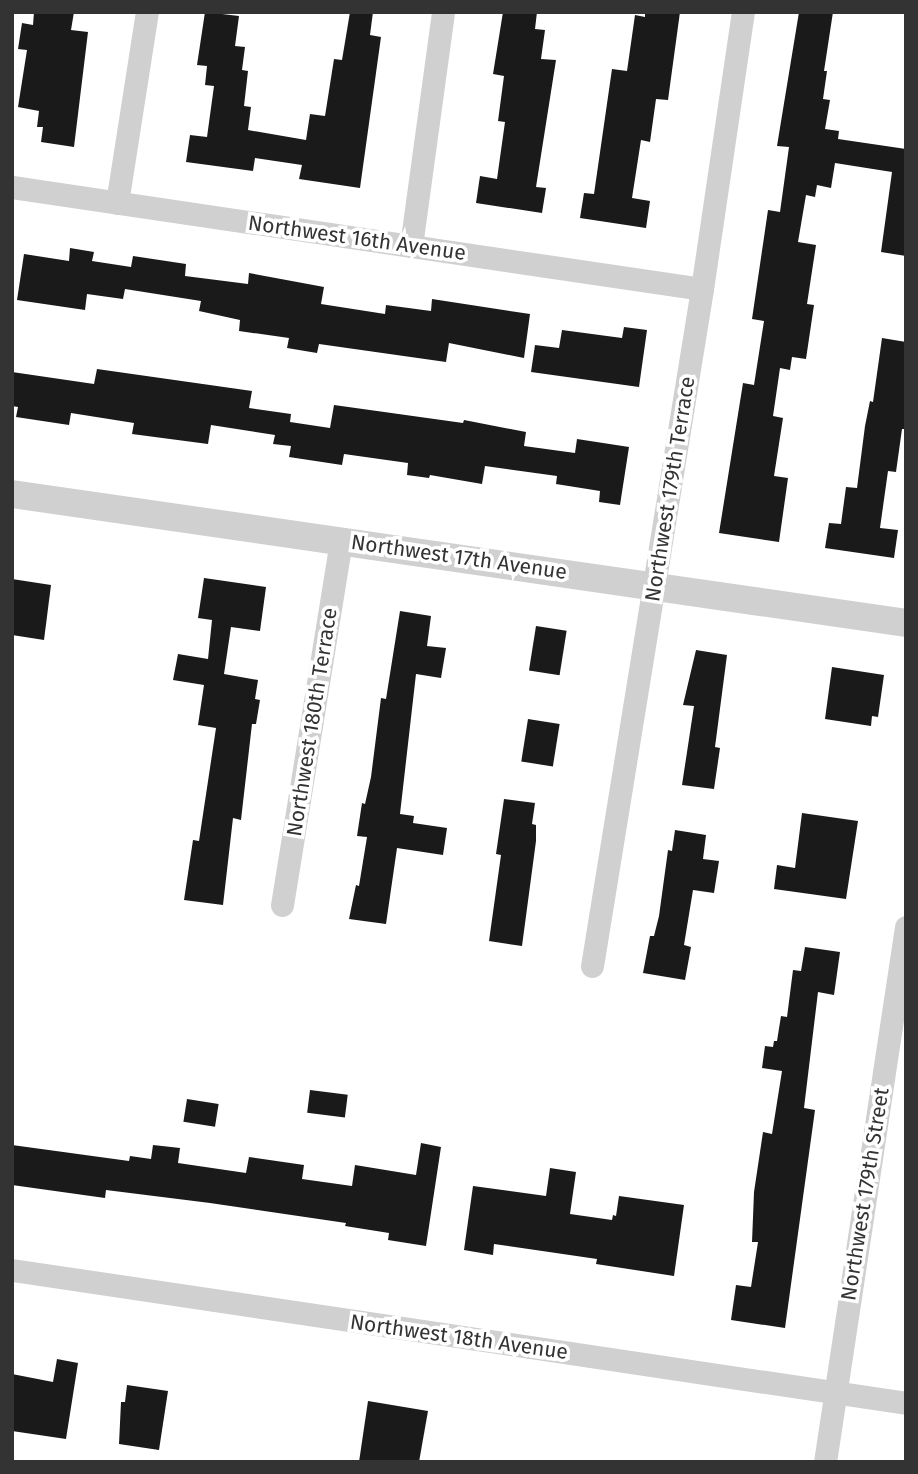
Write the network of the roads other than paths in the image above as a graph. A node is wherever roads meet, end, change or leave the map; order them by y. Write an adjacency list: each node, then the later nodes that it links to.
1 (146, 12): 5 (street)
2 (443, 12): 6 (street)
3 (743, 12): 7 (street, Northwest 179th Terrace)
4 (12, 187): 5 (street, Northwest 16th Avenue)
5 (117, 202): 6 (street, Northwest 16th Avenue)
6 (411, 246): 7 (street, Northwest 16th Avenue)
7 (702, 289): 10 (street, Northwest 179th Terrace)
8 (12, 494): 9 (street, Northwest 17th Avenue)
9 (341, 539): 10 (street, Northwest 17th Avenue); 12 (street, Northwest 180th Terrace)
10 (654, 585): 11 (street, Northwest 17th Avenue); 14 (street, Northwest 179th Terrace)
11 (906, 623)
12 (282, 905)
13 (906, 927): 16 (street, Northwest 179th Street)
14 (592, 966)
15 (12, 1270): 16 (street, Northwest 18th Avenue)
16 (835, 1393): 17 (street, Northwest 18th Avenue); 18 (street, Northwest 179th Street)
17 (906, 1403)
18 (825, 1462)

